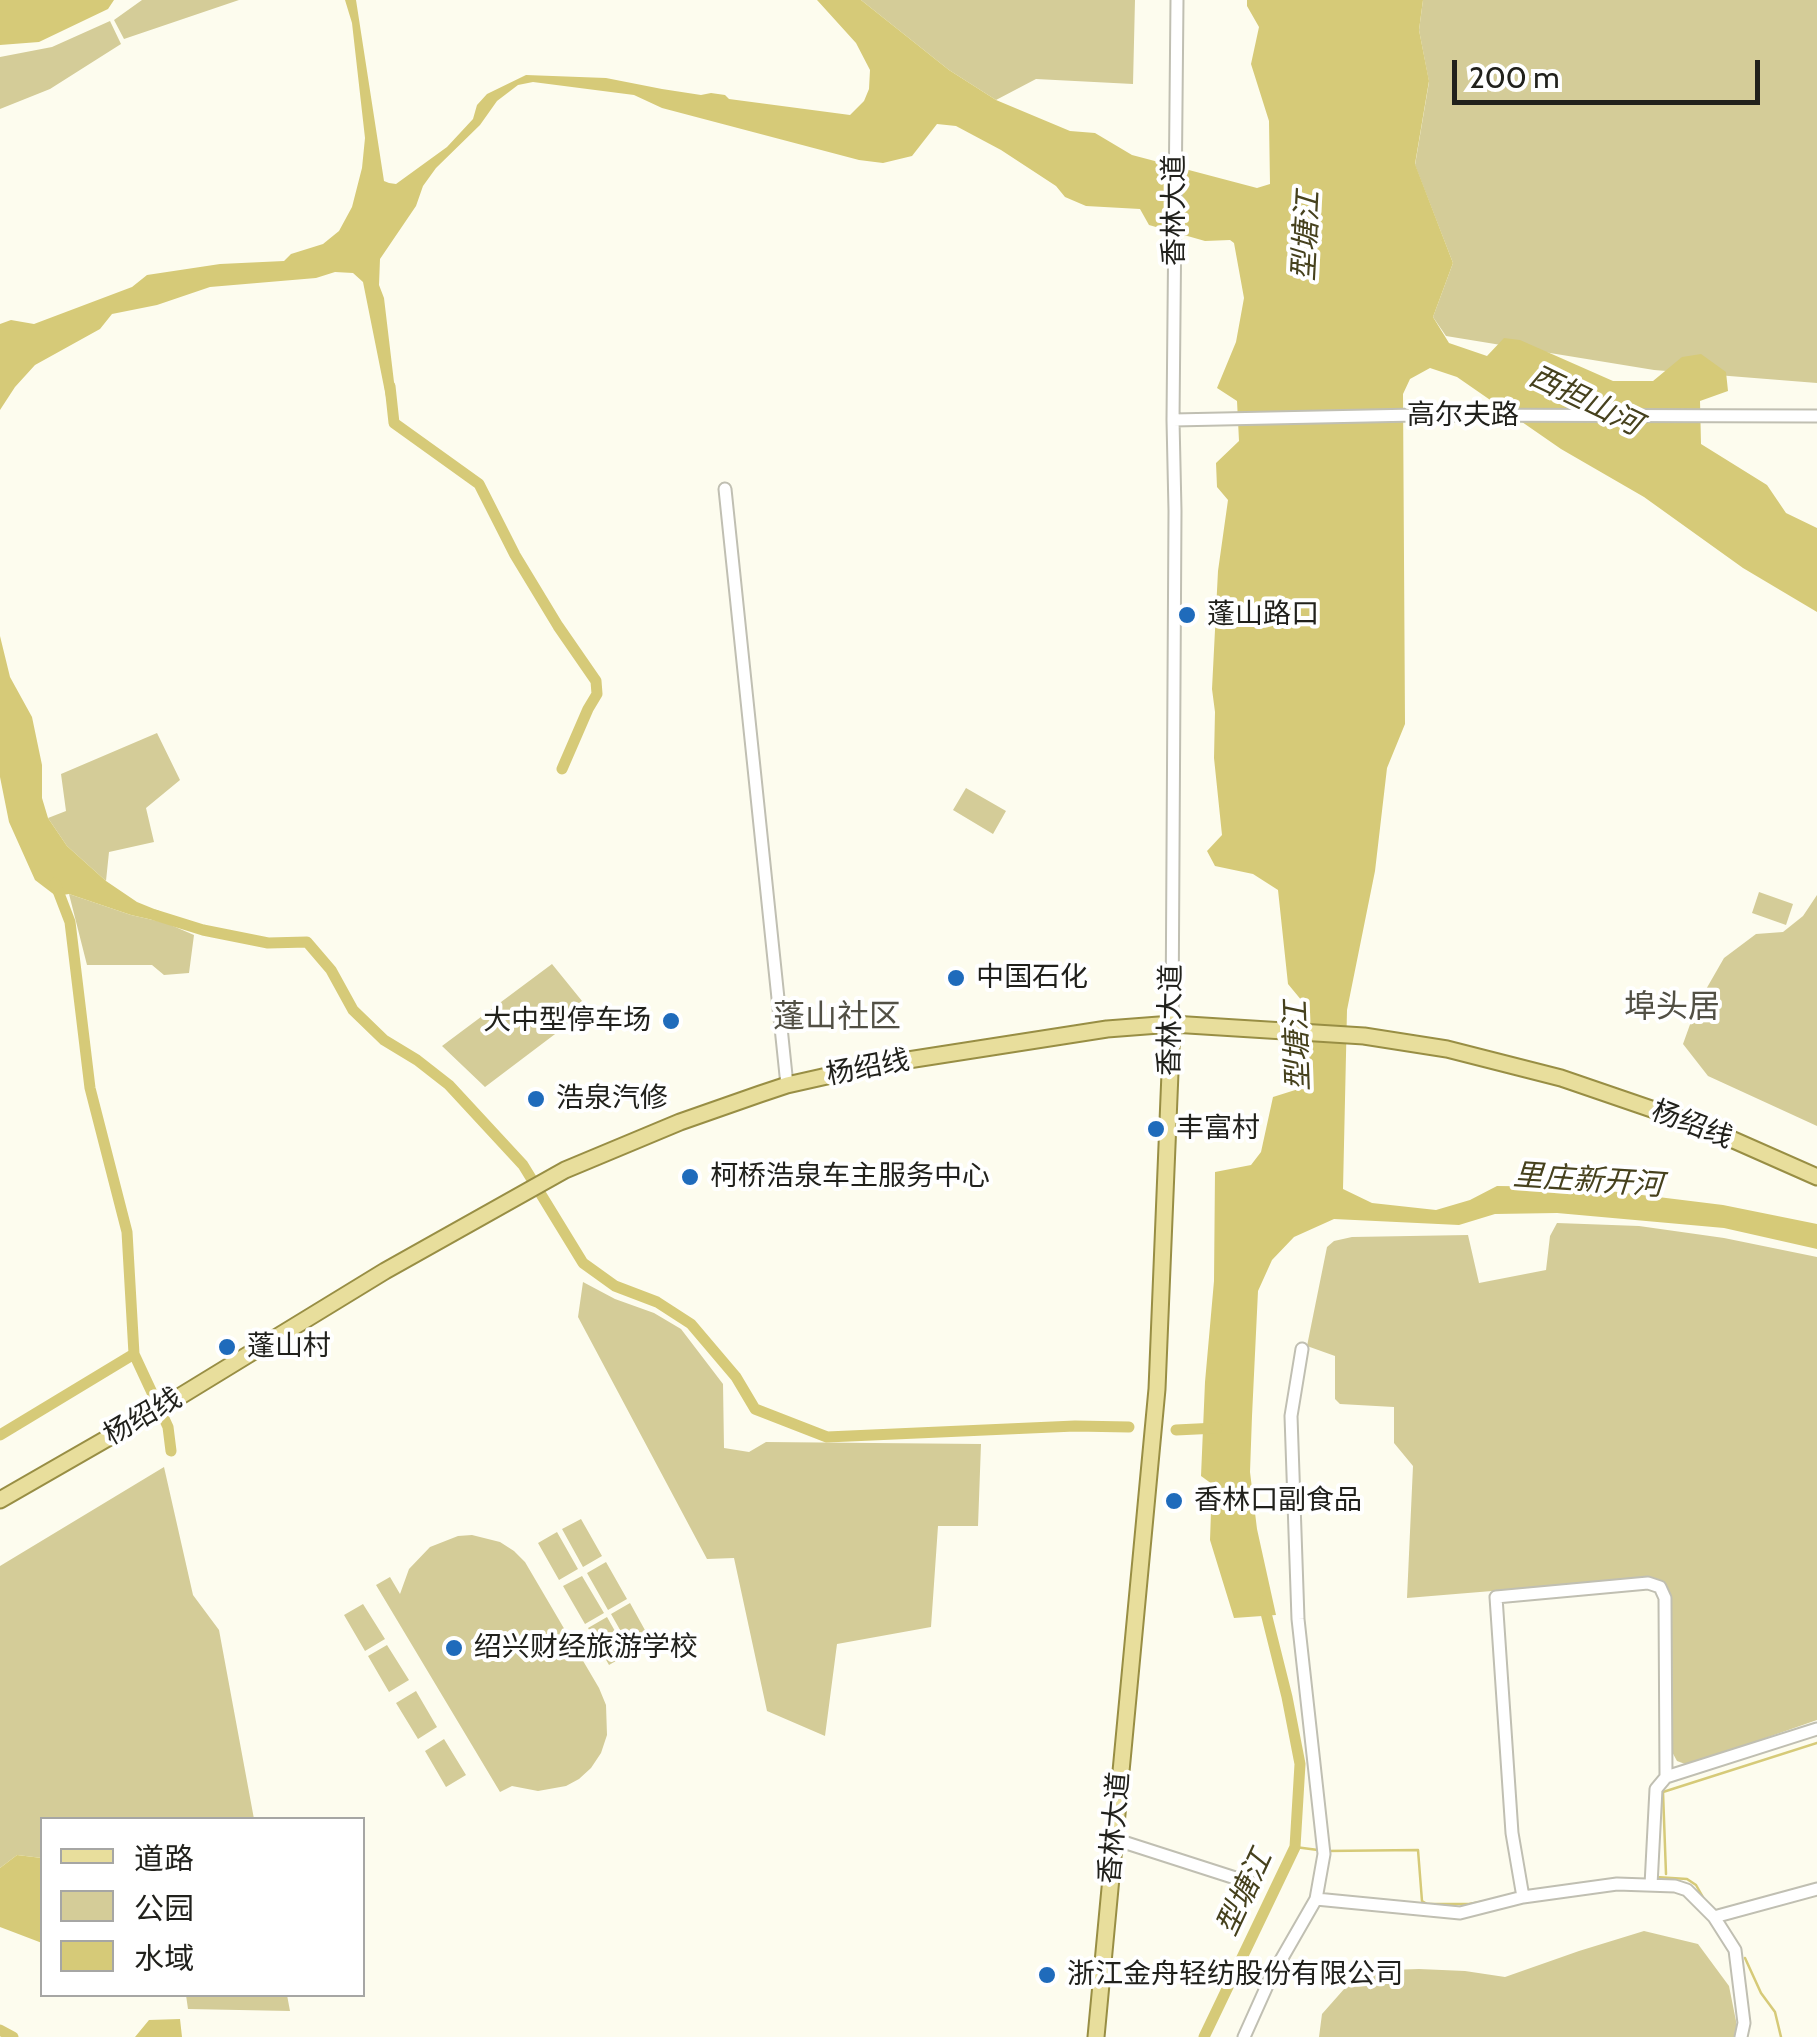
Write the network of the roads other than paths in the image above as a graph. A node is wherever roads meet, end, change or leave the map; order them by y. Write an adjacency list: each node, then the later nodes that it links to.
1 (1177, 0): 3 (street, 香林大道)
2 (1817, 416): 3 (street, 高尔夫路)
3 (1173, 420): 5 (street, 香林大道)
4 (725, 489): 6 (street)
5 (1172, 1024): 6 (main road, 杨绍线); 7 (main road, 杨绍线); 12 (main road, 香林大道)
6 (787, 1084): 9 (main road, 杨绍线)
7 (1817, 1176)
8 (1302, 1350): 17 (street)
9 (0, 1500)
10 (1817, 1730): 11 (street)
11 (1666, 1777): 13 (street); 16 (street)
12 (1114, 1840): 14 (street); 19 (main road, 香林大道)
13 (1652, 1879): 16 (street); 18 (street)
14 (1254, 1884)
15 (1817, 1889): 18 (street)
16 (1522, 1892): 17 (street)
17 (1316, 1898): 20 (street)
18 (1714, 1917): 21 (street)
19 (1096, 2037)
20 (1244, 2037)
21 (1740, 2037)

